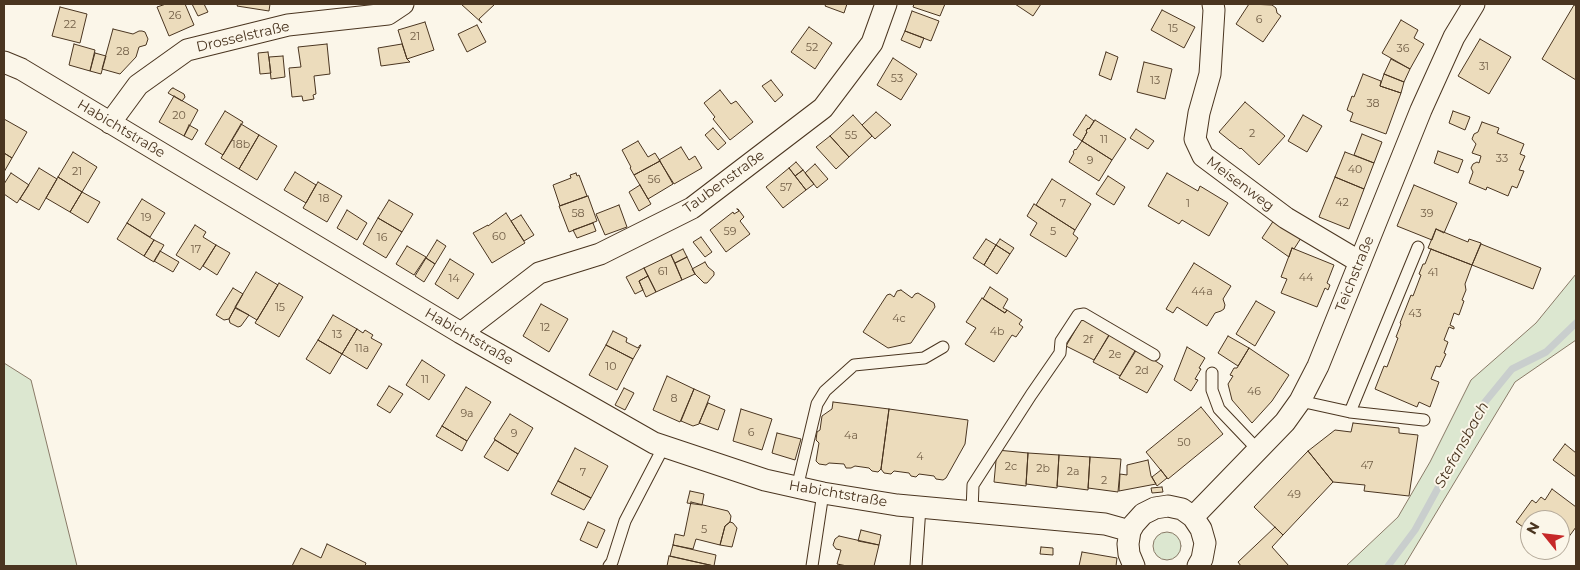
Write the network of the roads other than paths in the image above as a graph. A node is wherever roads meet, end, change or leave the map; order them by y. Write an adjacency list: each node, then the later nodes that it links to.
1 (403, 4): 6 (street, Drosselstraße)
2 (886, 4): 9 (street, Taubenstraße)
3 (1213, 4): 8 (street, Meisenweg)
4 (1474, 4): 8 (street, Teichstraße)
5 (4, 62): 6 (street, Habichtstraße)
6 (110, 123): 9 (street, Habichtstraße)
7 (1418, 247): 14 (lane)
8 (1360, 262): 13 (street, Teichstraße)
9 (461, 333): 16 (street, Habichtstraße)
10 (943, 347): 18 (lane)
11 (1154, 355): 21 (lane)
12 (1212, 374): 17 (lane)
13 (1300, 401): 14 (lane); 17 (street, Teichstraße)
14 (1350, 412): 15 (lane)
15 (1424, 420)
16 (664, 446): 18 (street, Habichtstraße); 25 (lane)
17 (1258, 450): 22 (street, Teichstraße)
18 (797, 488): 19 (street, Habichtstraße)
19 (823, 493): 20 (street, Habichtstraße); 26 (lane)
20 (920, 507): 21 (street, Habichtstraße); 27 (lane)
21 (972, 512): 23 (street, Habichtstraße)
22 (1193, 517): 23 (street); 24 (street)
23 (1130, 531): 28 (street)
24 (1202, 564)
25 (609, 566)
26 (812, 566)
27 (916, 566)
28 (1134, 566)

